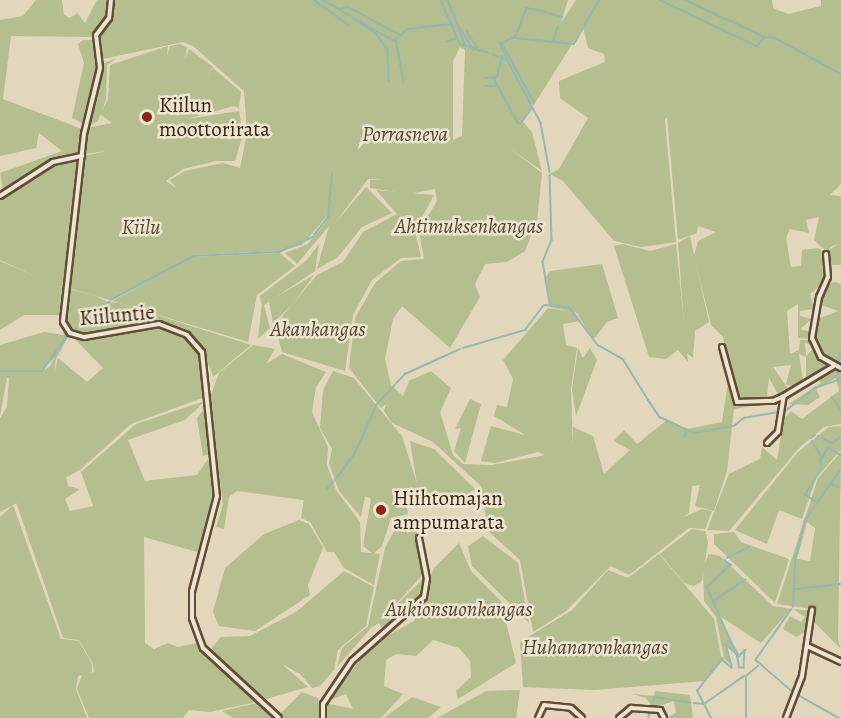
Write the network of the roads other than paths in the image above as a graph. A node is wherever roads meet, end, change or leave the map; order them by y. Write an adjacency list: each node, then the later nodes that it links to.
1 (111, 0): 2 (street, Kiiluntie)
2 (82, 156): 3 (street); 14 (street, Kiiluntie)
3 (0, 196)
4 (826, 254): 6 (street)
5 (722, 347): 8 (street)
6 (834, 366): 7 (street); 8 (street)
7 (841, 368)
8 (784, 396): 9 (street)
9 (767, 443)
10 (419, 538): 15 (street)
11 (812, 610): 12 (street)
12 (807, 646): 13 (street); 20 (street)
13 (841, 662)
14 (279, 718)
15 (323, 718)
16 (538, 718): 17 (street)
17 (582, 718)
18 (619, 718): 19 (street)
19 (664, 718)
20 (786, 718)

